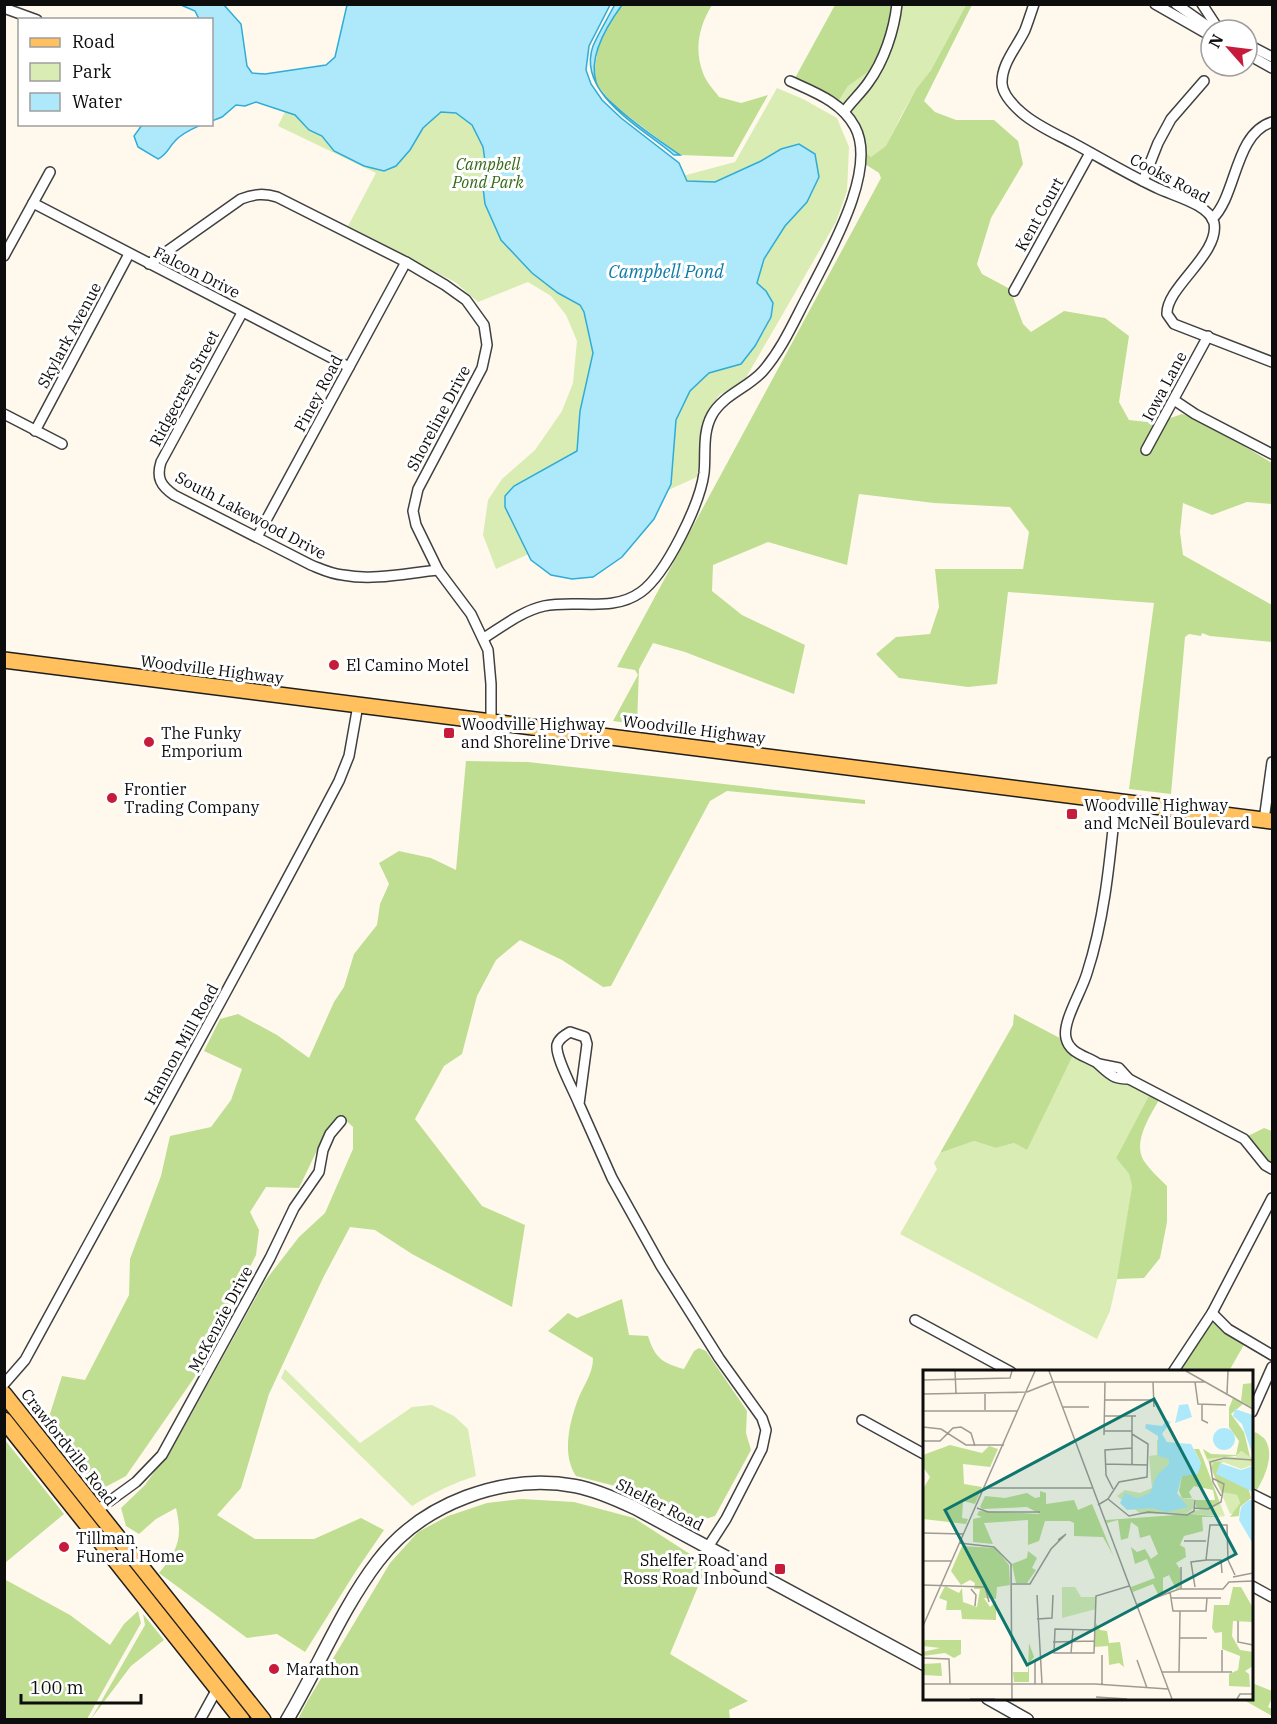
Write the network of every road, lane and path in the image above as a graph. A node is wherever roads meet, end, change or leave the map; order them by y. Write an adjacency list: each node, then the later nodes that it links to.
1 (897, 4): 11 (street)
2 (1034, 4): 13 (street, Cooks Road)
3 (1155, 4): 8 (street)
4 (1180, 6): 7 (street)
5 (5, 8): 6 (street)
6 (31, 18)
7 (1199, 20)
8 (1199, 29)
9 (790, 81): 11 (street)
10 (1204, 81): 15 (street)
11 (843, 112): 36 (street)
12 (1272, 122): 17 (street)
13 (1090, 153): 15 (street, Cooks Road); 22 (street, Kent Court)
14 (50, 172): 16 (street)
15 (1143, 181): 17 (street, Cooks Road)
16 (33, 203): 18 (street, Falcon Drive); 19 (street)
17 (1212, 219): 24 (street, Cooks Road)
18 (129, 254): 21 (street, Falcon Drive); 29 (street, Skylark Avenue)
19 (4, 256)
20 (406, 262): 21 (street, Shoreline Drive); 26 (street, Piney Road); 35 (street, Shoreline Drive)
21 (149, 264): 23 (street, Falcon Drive)
22 (1014, 291)
23 (242, 313): 26 (street, Falcon Drive); 33 (street, Ridgecrest Street)
24 (1208, 336): 25 (street, Cooks Road); 27 (street, Iowa Lane)
25 (1272, 362)
26 (349, 367): 34 (street, Piney Road)
27 (1174, 400): 31 (street, Iowa Lane); 32 (street)
28 (4, 414): 29 (street)
29 (35, 430): 30 (street)
30 (62, 444)
31 (1146, 450)
32 (1272, 454)
33 (159, 480): 34 (street, South Lakewood Drive)
34 (257, 537): 35 (street, South Lakewood Drive)
35 (438, 570): 36 (street, Shoreline Drive)
36 (484, 638): 39 (street, Shoreline Drive)
37 (4, 660): 38 (main road, Woodville Highway)
38 (358, 705): 39 (main road, Woodville Highway); 53 (street, Hannon Mill Road)
39 (491, 722): 41 (main road, Woodville Highway)
40 (1272, 762): 42 (street)
41 (1116, 800): 42 (main road, Woodville Highway); 45 (street)
42 (1268, 820)
43 (579, 1104): 43 (street); 62 (street)
44 (341, 1121): 61 (street, McKenzie Drive)
45 (1272, 1169)
46 (1272, 1197): 47 (street)
47 (1212, 1313): 49 (street); 52 (street)
48 (915, 1320): 51 (street)
49 (1272, 1355)
50 (1272, 1367): 55 (street)
51 (1009, 1370)
52 (1174, 1370)
53 (4, 1384)
54 (4, 1394): 61 (main road, Crawfordville Road)
55 (1253, 1408)
56 (4, 1420): 66 (main road, Crawfordville Road)
57 (862, 1420): 58 (street)
58 (923, 1453)
59 (1253, 1495): 60 (street)
60 (1272, 1504)
61 (96, 1511): 70 (main road, Crawfordville Road)
62 (708, 1547): 65 (street, Shelfer Road); 71 (street, Shelfer Road)
63 (1253, 1587): 64 (street)
64 (1272, 1597)
65 (923, 1663)
66 (217, 1689): 68 (street); 69 (main road, Crawfordville Road)
67 (992, 1700): 72 (street)
68 (200, 1719)
69 (242, 1719)
70 (263, 1719)
71 (286, 1719)
72 (1027, 1719)

